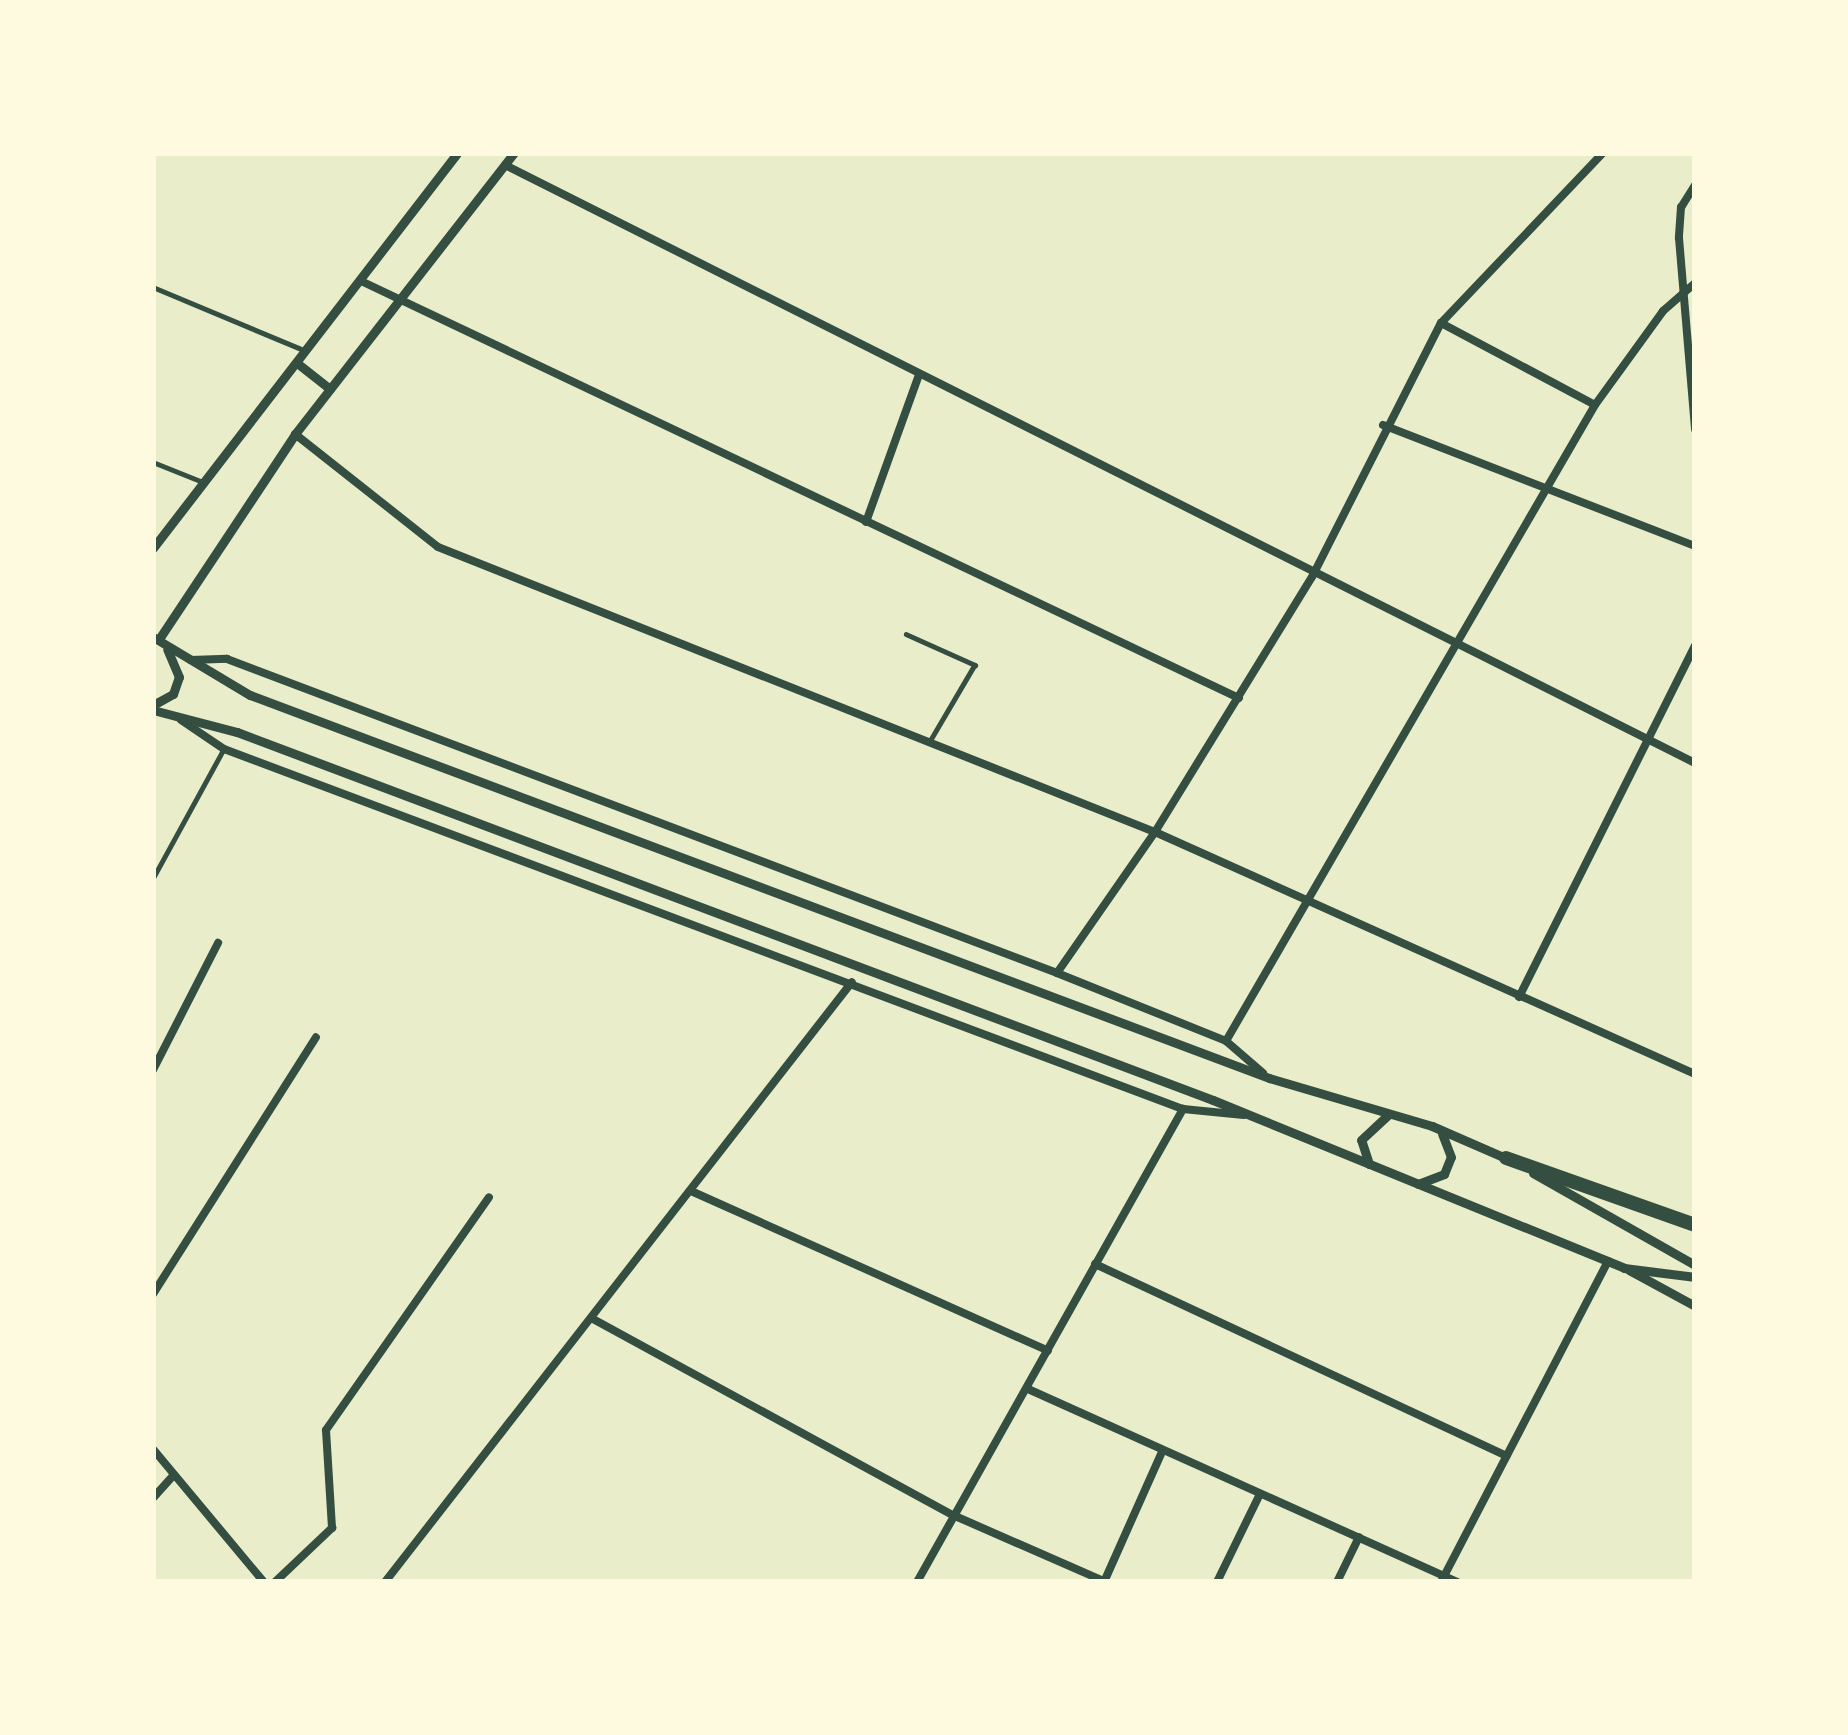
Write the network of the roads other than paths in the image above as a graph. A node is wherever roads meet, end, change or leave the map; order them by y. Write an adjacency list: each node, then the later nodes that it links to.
1 (457, 153): 6 (street)
2 (514, 153): 4 (street)
3 (1603, 153): 11 (street)
4 (505, 165): 10 (street); 14 (street)
5 (1695, 185): 8 (street)
6 (361, 281): 10 (street); 12 (street)
7 (1695, 283): 8 (street)
8 (1684, 286): 16 (street); 18 (street)
9 (153, 287): 12 (lane)
10 (402, 297): 15 (street); 23 (street)
11 (1441, 323): 16 (street); 17 (street)
12 (306, 351): 13 (street)
13 (297, 363): 15 (street); 21 (street)
14 (919, 374): 23 (street); 26 (street)
15 (330, 389): 19 (street)
16 (1594, 405): 22 (street)
17 (1383, 425): 22 (street); 26 (street)
18 (1695, 429)
19 (295, 434): 28 (street); 36 (street)
20 (153, 462): 21 (lane)
21 (204, 482): 25 (street)
22 (1548, 486): 24 (street); 30 (street)
23 (866, 522): 32 (street)
24 (1695, 546)
25 (153, 548)
26 (1312, 577): 30 (street); 32 (street)
27 (905, 634): 36 (lane)
28 (159, 640): 31 (street); 33 (street)
29 (1695, 646): 35 (street)
30 (1455, 647): 35 (street); 41 (street)
31 (186, 660): 43 (street); 50 (street)
32 (1239, 698): 39 (street)
33 (153, 708): 34 (street)
34 (170, 713): 37 (street); 53 (street)
35 (1646, 738): 38 (street); 45 (street)
36 (930, 740): 39 (street)
37 (224, 749): 40 (lane); 44 (street)
38 (1695, 763)
39 (1156, 832): 41 (street); 43 (street)
40 (153, 878)
41 (1306, 906): 45 (street); 47 (street)
42 (218, 944): 48 (street)
43 (1057, 973): 47 (street)
44 (852, 982): 51 (street); 58 (street)
45 (1519, 997): 49 (street)
46 (316, 1037): 66 (street)
47 (1226, 1041): 50 (street)
48 (153, 1070)
49 (1695, 1073)
50 (1269, 1078): 52 (street)
51 (1183, 1109): 53 (street); 62 (street)
52 (1389, 1114): 54 (street); 56 (street)
53 (1254, 1116): 56 (street)
54 (1432, 1126): 55 (street); 57 (street)
55 (1506, 1158): 60 (highway); 63 (street)
56 (1371, 1167): 57 (street)
57 (1413, 1185): 61 (street)
58 (691, 1191): 68 (street); 69 (street)
59 (489, 1197): 81 (street)
60 (1695, 1226)
61 (1608, 1261): 64 (street); 73 (street)
62 (1095, 1264): 69 (street); 73 (street)
63 (1695, 1265)
64 (1624, 1268): 65 (street); 67 (street)
65 (1695, 1276)
66 (154, 1292)
67 (1695, 1306)
68 (593, 1318): 77 (street); 82 (street)
69 (1048, 1351): 70 (street)
70 (1028, 1389): 72 (street); 77 (street)
71 (153, 1449): 74 (street)
72 (1162, 1452): 75 (street); 84 (street)
73 (1506, 1456): 79 (street)
74 (174, 1475): 76 (street); 80 (street)
75 (1260, 1494): 78 (street); 85 (street)
76 (153, 1498)
77 (955, 1516): 83 (street); 84 (street)
78 (1359, 1537): 79 (street); 86 (street)
79 (1442, 1579): 87 (street)
80 (264, 1582)
81 (275, 1582)
82 (386, 1582)
83 (917, 1582)
84 (1105, 1582)
85 (1217, 1582)
86 (1337, 1582)
87 (1458, 1582)

